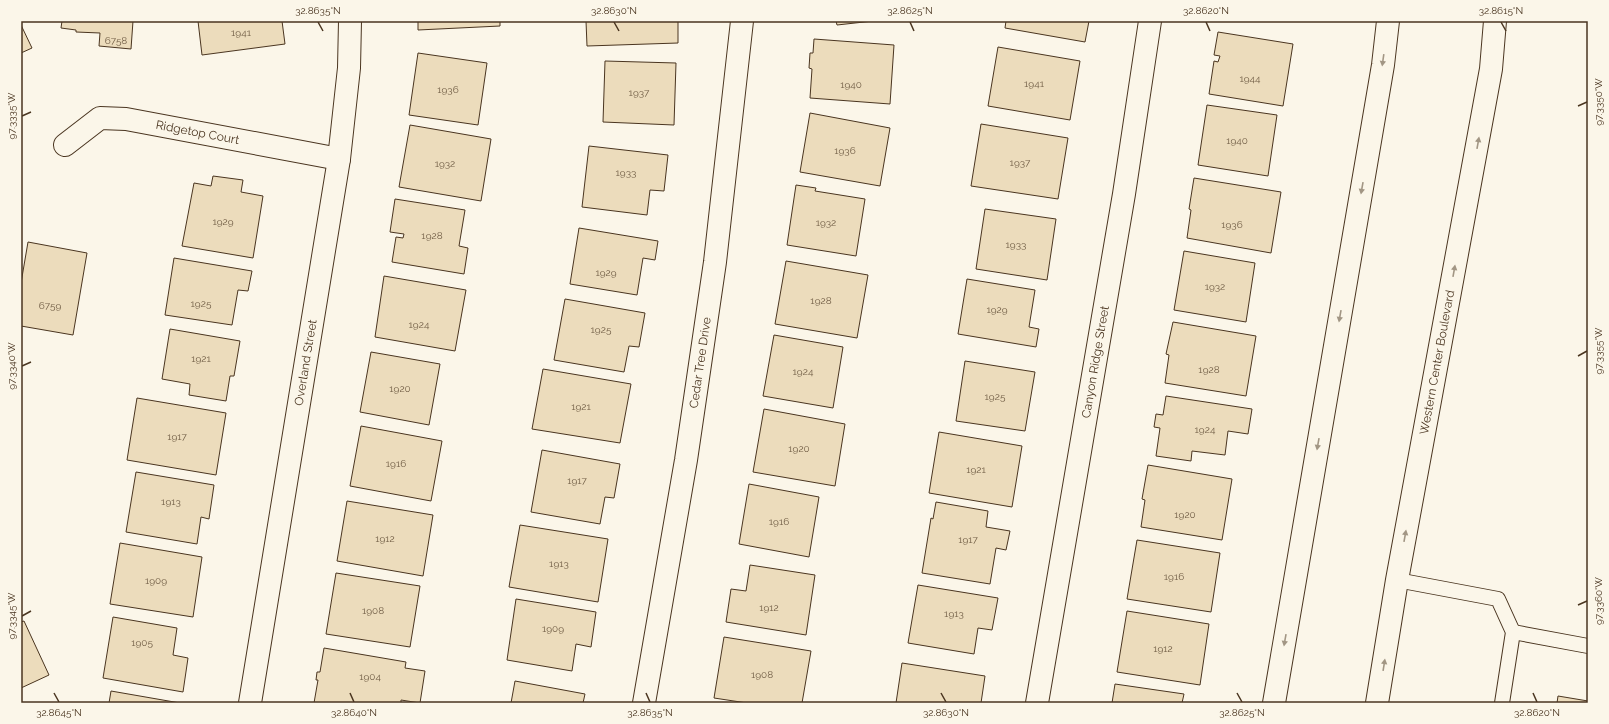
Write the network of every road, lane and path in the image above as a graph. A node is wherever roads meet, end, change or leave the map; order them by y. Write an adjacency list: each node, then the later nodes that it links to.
1 (350, 21): 7 (street, Overland Street)
2 (742, 21): 12 (street, Cedar Tree Drive)
3 (1150, 21): 13 (street, Canyon Ridge Street)
4 (1388, 21): 14 (street, one-way to 14)
5 (1495, 21): 8 (street, Western Center Boulevard, one-way to 5)
6 (65, 145): 7 (street, Ridgetop Court)
7 (339, 158): 11 (street, Overland Street)
8 (1397, 580): 9 (lane); 15 (street, Western Center Boulevard, one-way to 8)
9 (1513, 632): 10 (lane); 16 (lane)
10 (1588, 646)
11 (250, 703)
12 (644, 703)
13 (1037, 703)
14 (1274, 703)
15 (1377, 703)
16 (1502, 703)

